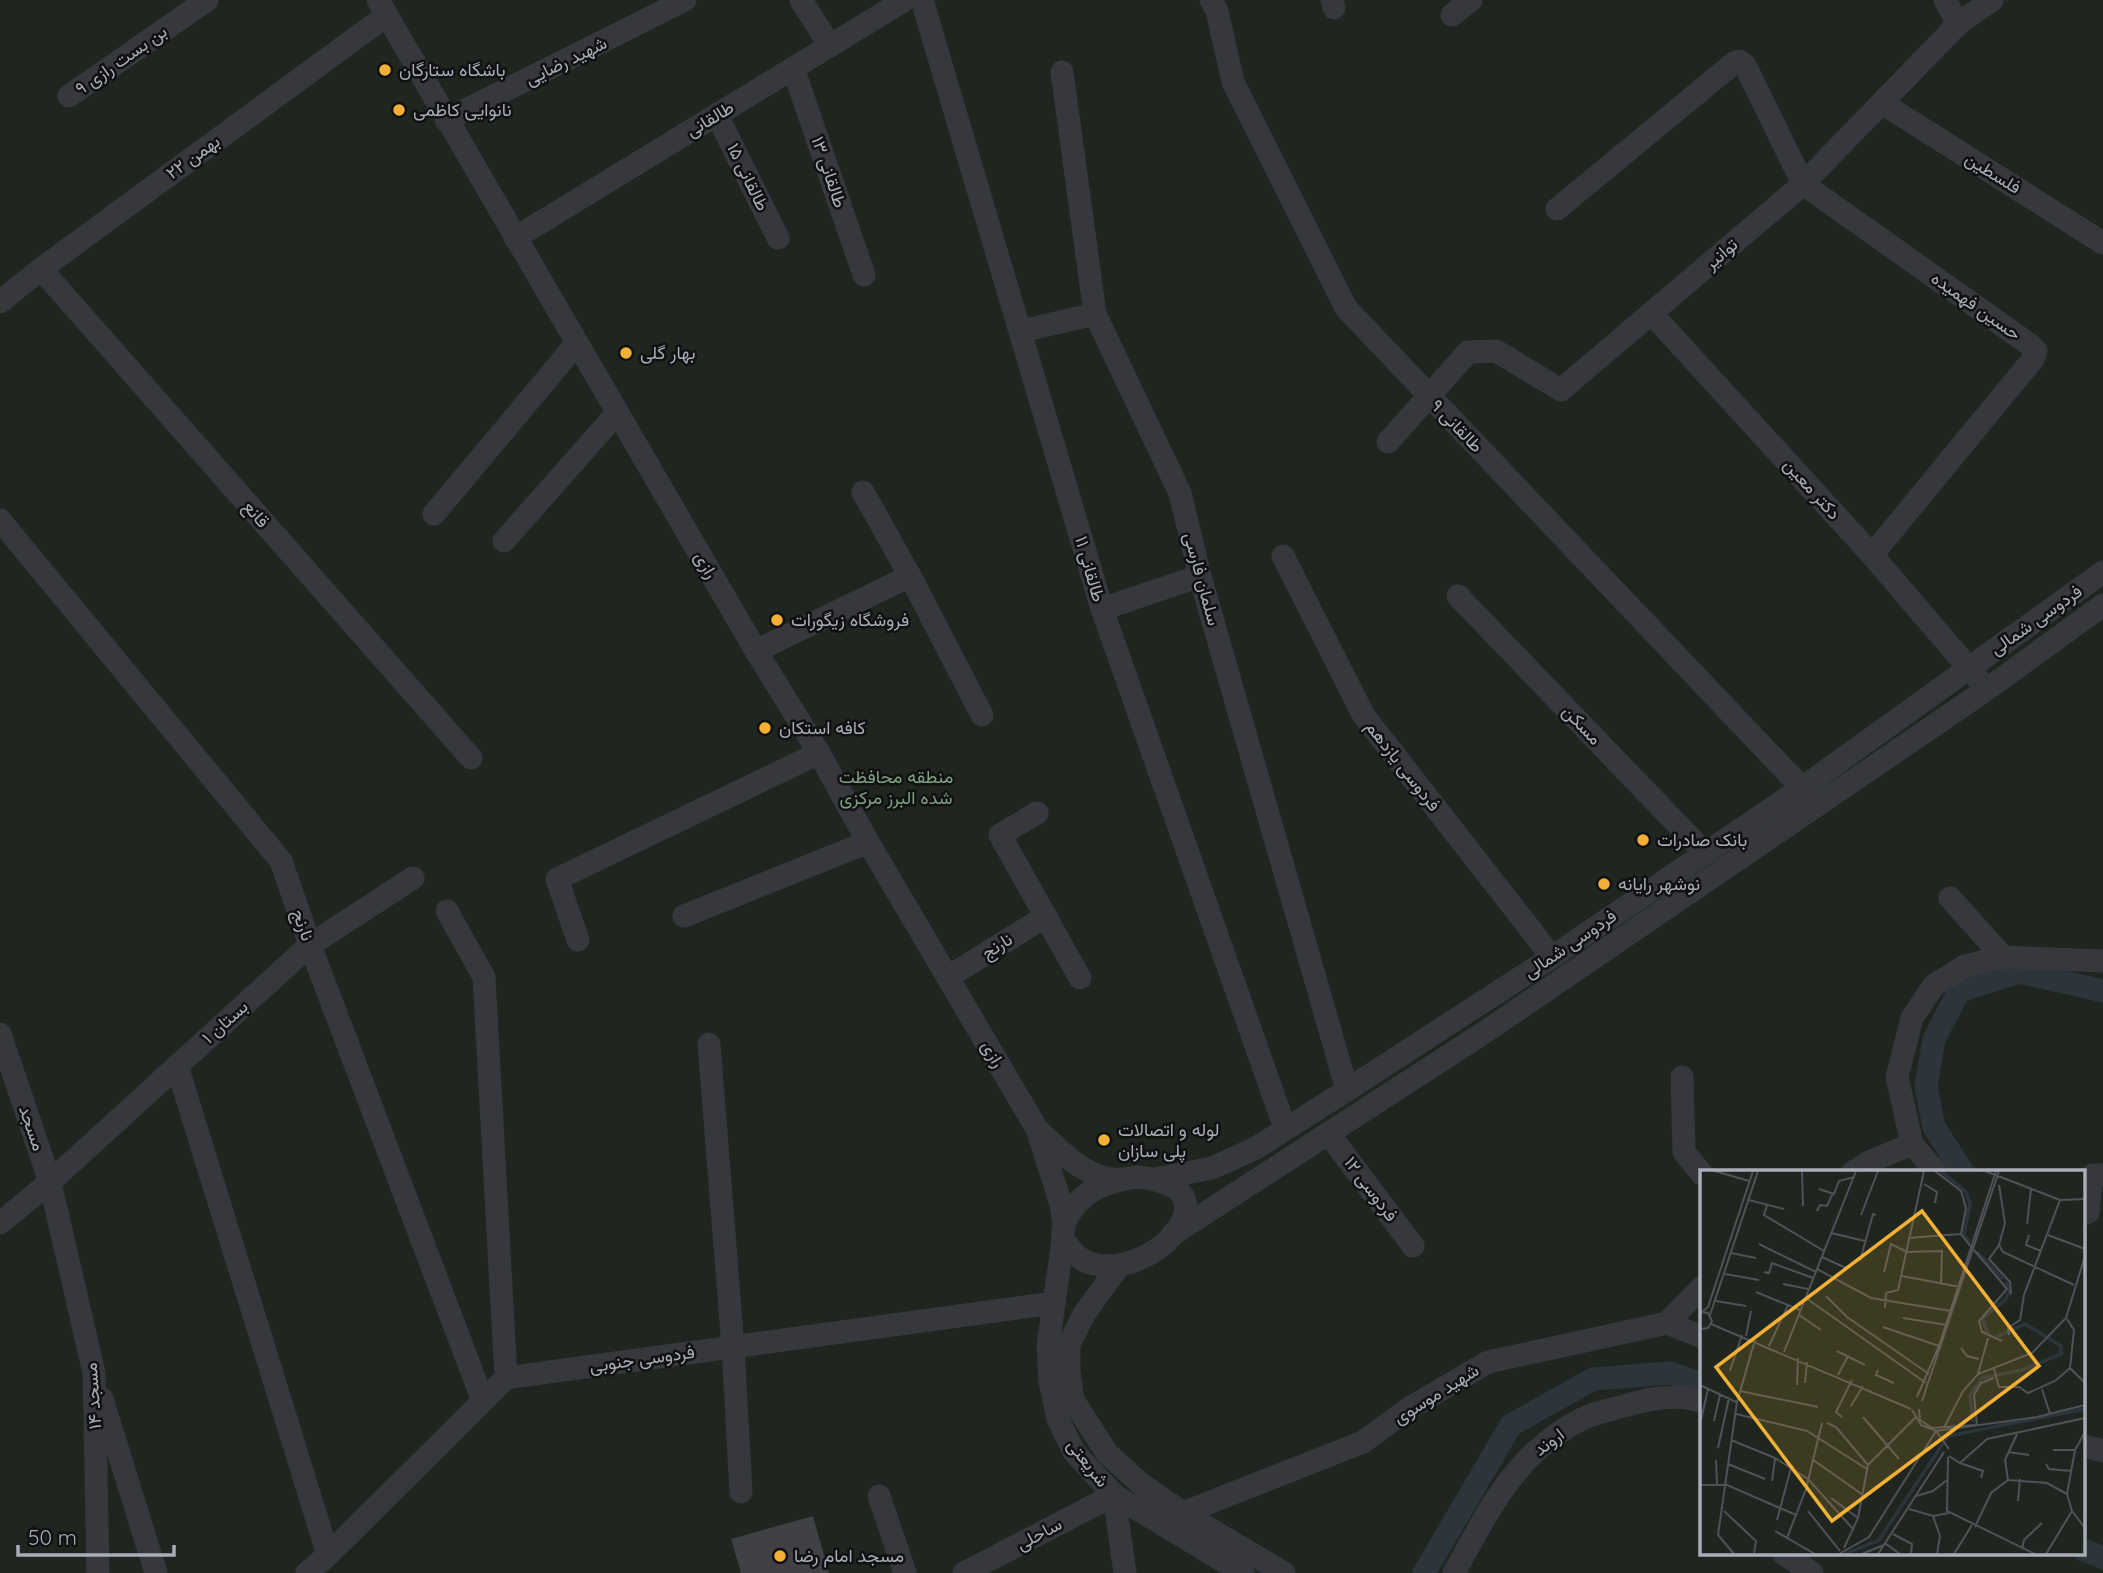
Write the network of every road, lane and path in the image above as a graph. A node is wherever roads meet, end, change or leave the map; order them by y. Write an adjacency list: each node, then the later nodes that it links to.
1 (207, 0): 16 (street, بن بست رازی ۹)
2 (685, 0): 19 (street, شهید رضایی)
3 (801, 0): 13 (street)
4 (905, 0): 13 (street, طالقانی)
5 (922, 0): 30 (street, طالقانی ۱۱)
6 (1211, 0): 32 (street, طالقانی ۹)
7 (1471, 0): 11 (street)
8 (1945, 0): 12 (street)
9 (1992, 0): 12 (street, توانیر)
10 (382, 7): 19 (street, رازی); 25 (street, ۲۲ بهمن)
11 (1452, 15)
12 (1958, 24): 17 (street, توانیر)
13 (830, 46): 14 (street, طالقانی)
14 (793, 68): 18 (street, طالقانی); 26 (street, طالقانی ۱۳)
15 (1062, 72): 28 (street, سلمان فارسی)
16 (69, 96)
17 (1882, 103): 20 (street, توانیر); 24 (street, فلسطین)
18 (717, 115): 22 (street, طالقانی); 23 (street, طالقانی ۱۵)
19 (446, 120): 22 (street, رازی)
20 (1803, 184): 21 (street); 29 (street, توانیر); 39 (street, حسین فهمیده)
21 (1557, 209)
22 (515, 238): 31 (street, رازی)
23 (778, 238)
24 (2103, 243)
25 (41, 269): 27 (street, ۲۲ بهمن); 52 (street, قانع)
26 (864, 275)
27 (0, 302)
28 (1095, 314): 30 (street); 43 (street, سلمان فارسی)
29 (1652, 314): 32 (street, توانیر); 39 (street, دکتر معین)
30 (1021, 331): 46 (street, طالقانی ۱۱)
31 (577, 342): 33 (street, رازی); 36 (street)
32 (1429, 396): 34 (street); 53 (street, طالقانی ۹)
33 (617, 413): 38 (street); 47 (street, رازی)
34 (1388, 442)
35 (863, 492): 42 (street)
36 (435, 514)
37 (0, 520): 63 (street, نارنج)
38 (504, 541)
39 (1872, 555): 48 (street, دکتر معین)
40 (1283, 556): 64 (street, فردوسی یازدهم)
41 (2103, 572): 48 (street, فردوسی شمالی)
42 (910, 576): 47 (street); 50 (street)
43 (1200, 576): 46 (street); 73 (street, سلمان فارسی)
44 (1458, 596): 56 (street, مسکن)
45 (2103, 605): 49 (street, فردوسی شمالی)
46 (1102, 609): 74 (street, طالقانی ۱۱)
47 (756, 651): 51 (street, رازی)
48 (1970, 667): 49 (street, دکتر معین); 53 (street, فردوسی شمالی)
49 (1986, 690): 76 (street, فردوسی شمالی)
50 (982, 715)
51 (819, 752): 55 (street, رازی); 62 (street)
52 (471, 758)
53 (1802, 788): 56 (street, فردوسی شمالی)
54 (1037, 813): 61 (street)
55 (868, 842): 60 (street); 67 (street, رازی)
56 (1705, 853): 64 (street, فردوسی شمالی)
57 (413, 878): 63 (street, بستان ۱)
58 (1950, 898): 65 (street)
59 (447, 911): 96 (street)
60 (684, 916)
61 (1046, 916): 67 (street, نارنج); 68 (street)
62 (578, 940)
63 (310, 945): 71 (street, بستان ۱); 97 (street, نارنج)
64 (1552, 957): 73 (street, فردوسی شمالی)
65 (2003, 957): 66 (street); 77 (street)
66 (2103, 961)
67 (948, 977): 75 (street, رازی)
68 (1080, 978)
69 (0, 1034): 83 (street, مسجد)
70 (709, 1044): 94 (street)
71 (177, 1066): 83 (street, بستان ۱); 105 (street)
72 (1682, 1077): 80 (street)
73 (1347, 1090): 74 (street, فردوسی شمالی)
74 (1285, 1128): 82 (street, فردوسی شمالی)
75 (1037, 1129): 82 (street); 86 (street)
76 (1328, 1133): 87 (street, فردوسی شمالی); 88 (street, فردوسی ۱۲)
77 (1912, 1144): 78 (street); 79 (street)
78 (1856, 1170)
79 (1934, 1170)
80 (1700, 1172)
81 (2097, 1175): 84 (street)
82 (1146, 1178): 86 (street); 87 (street)
83 (50, 1182): 85 (street, بستان ۱); 95 (street, مسجد ۱۴)
84 (2086, 1213)
85 (0, 1223)
86 (1063, 1232): 89 (street); 91 (street, شریعتی)
87 (1173, 1234): 89 (street)
88 (1413, 1246)
89 (1119, 1266): 104 (street, شریعتی)
90 (1700, 1289): 92 (street)
91 (1054, 1303): 94 (street, فردوسی جنوبی); 102 (street, شریعتی)
92 (1667, 1324): 93 (street); 104 (street, شهید موسوی)
93 (1700, 1336)
94 (733, 1347): 96 (street, فردوسی جنوبی); 101 (street)
95 (94, 1373): 107 (street, مسجد ۱۴); 108 (street)
96 (506, 1378): 97 (street)
97 (482, 1401): 105 (street)
98 (1700, 1401): 115 (street, اروند)
99 (2086, 1447): 100 (street)
100 (2103, 1451)
101 (741, 1492)
102 (1114, 1495): 111 (street, ساحلی); 112 (street); 113 (street, شریعتی)
103 (879, 1496): 110 (street)
104 (1183, 1513): 114 (street, شریعتی)
105 (328, 1555): 109 (street)
106 (1787, 1556): 116 (street)
107 (98, 1573)
108 (156, 1573)
109 (307, 1573)
110 (905, 1573)
111 (964, 1573)
112 (1125, 1573)
113 (1243, 1573)
114 (1284, 1573)
115 (1454, 1573)
116 (1812, 1573)

